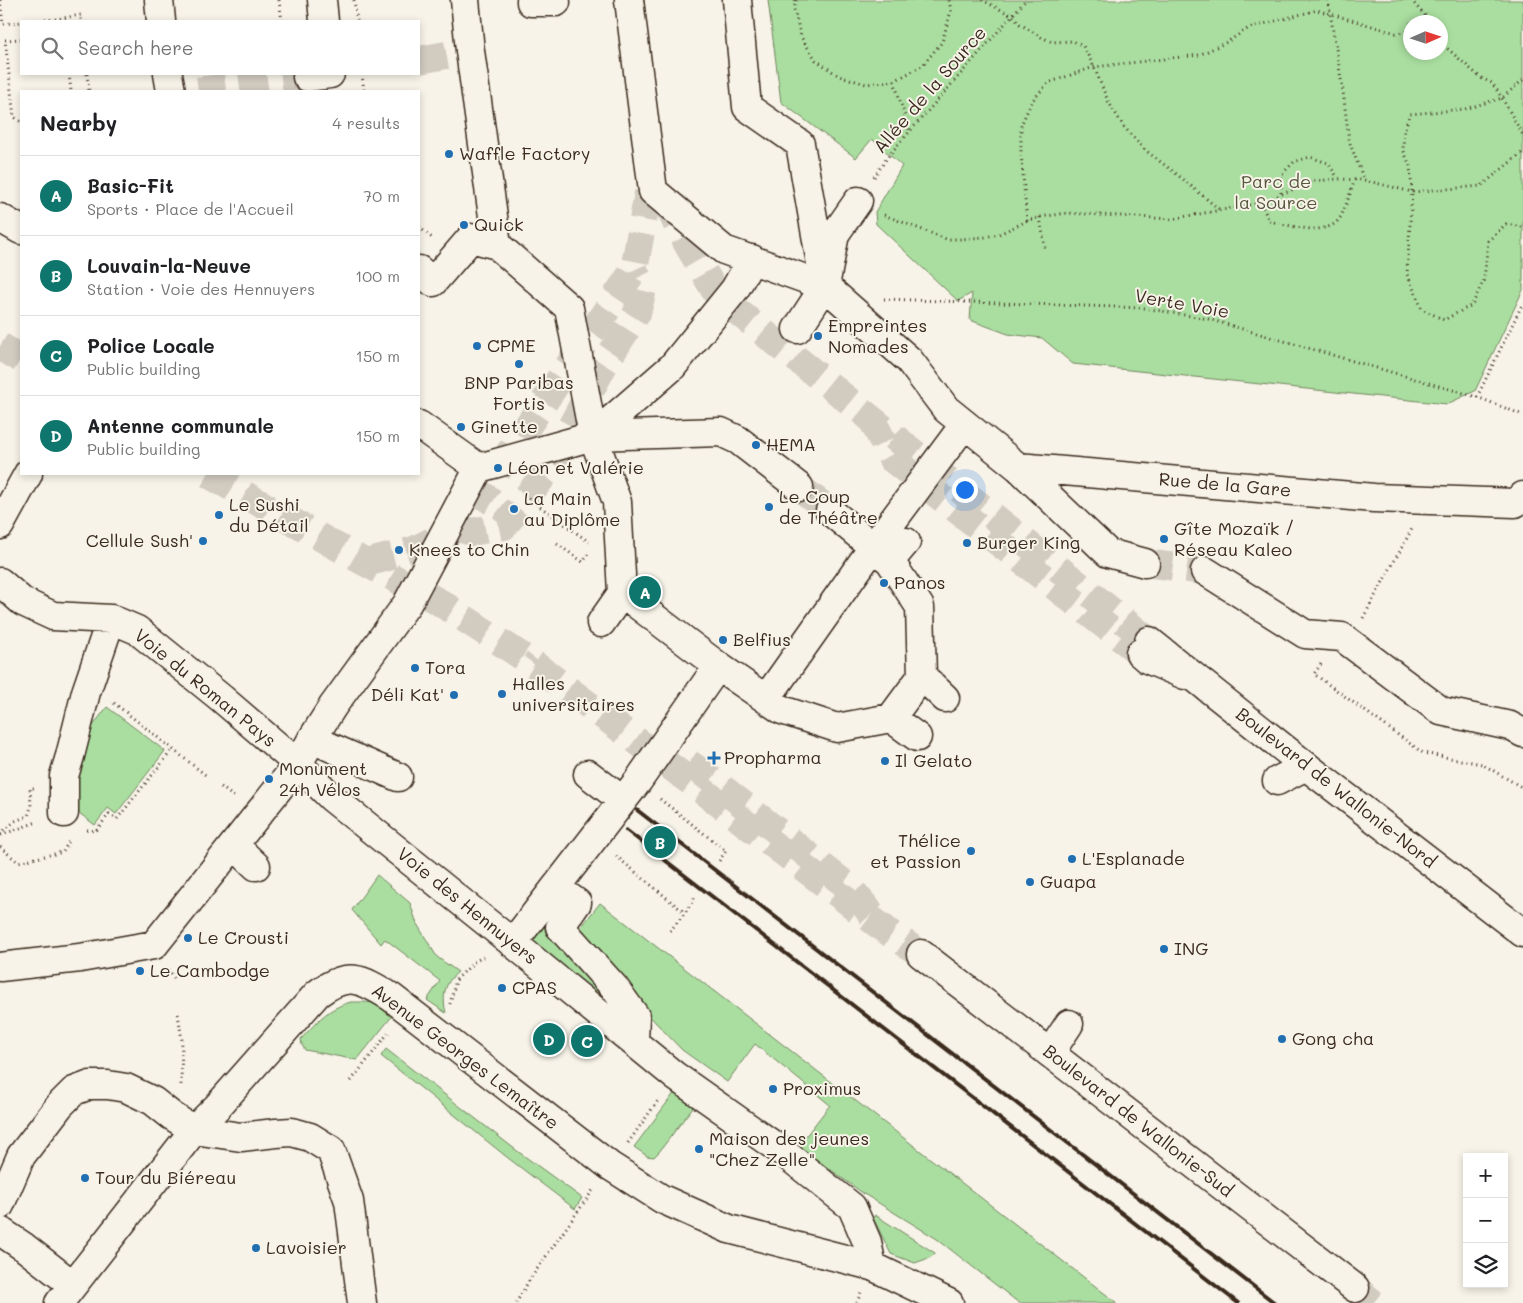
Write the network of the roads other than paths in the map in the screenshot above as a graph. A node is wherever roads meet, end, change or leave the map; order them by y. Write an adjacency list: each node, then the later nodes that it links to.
1 (159, 0): 6 (street)
2 (322, 0): 7 (street)
3 (465, 0): 15 (street)
4 (629, 0): 16 (street)
5 (737, 0): 18 (street)
6 (162, 20)
7 (324, 20)
8 (168, 75): 10 (street)
9 (323, 75): 11 (street)
10 (171, 90)
11 (332, 90)
12 (858, 201): 18 (street)
13 (0, 218): 14 (street)
14 (20, 229)
15 (497, 244): 17 (street); 22 (street)
16 (752, 259): 18 (street); 22 (street)
17 (420, 271)
18 (825, 286): 19 (street); 20 (street)
19 (797, 329)
20 (955, 417): 23 (street); 30 (street)
21 (420, 426): 24 (street)
22 (593, 436): 24 (street); 26 (street); 34 (street)
23 (1018, 467): 27 (street, Rue de la Gare); 31 (street)
24 (478, 468): 45 (street)
25 (27, 475): 29 (street)
26 (799, 486)
27 (1523, 496)
28 (830, 511): 30 (street)
29 (1, 524)
30 (890, 550): 38 (street); 41 (street)
31 (1145, 563)
32 (1205, 572): 43 (street)
33 (0, 582): 35 (street, Voie du Roman Pays)
34 (622, 593): 36 (street); 39 (street)
35 (111, 619): 46 (street, Voie du Roman Pays); 52 (street)
36 (601, 623)
37 (1145, 647): 47 (street, Boulevard de Wallonie-Nord)
38 (922, 676): 40 (street); 42 (street)
39 (729, 680): 41 (street); 51 (street)
40 (945, 698)
41 (766, 699): 42 (street)
42 (891, 718): 44 (street)
43 (1523, 733)
44 (917, 737)
45 (312, 739): 46 (street); 49 (street)
46 (298, 764): 53 (street); 57 (street, Voie des Hennuyers)
47 (1306, 766): 50 (street); 56 (street, Boulevard de Wallonie-Nord)
48 (588, 774): 51 (street)
49 (398, 777)
50 (1277, 781)
51 (622, 800): 57 (street)
52 (64, 813)
53 (234, 845): 54 (street); 59 (street)
54 (256, 866)
55 (562, 892): 61 (street)
56 (1523, 933)
57 (509, 940): 61 (street, Voie des Hennuyers)
58 (921, 954): 62 (street, Boulevard de Wallonie-Sud)
59 (0, 967)
60 (1069, 1024): 62 (street)
61 (634, 1042): 66 (street, Voie des Hennuyers)
62 (1050, 1053): 67 (street, Boulevard de Wallonie-Sud)
63 (194, 1130): 64 (street); 66 (street, Avenue Georges Lemaître); 68 (street, Avenue Georges Lemaître); 69 (street)
64 (0, 1205)
65 (0, 1232): 68 (street)
66 (872, 1266): 70 (street, Avenue Georges Lemaître)
67 (1355, 1288)
68 (66, 1294)
69 (362, 1303)
70 (949, 1303)

